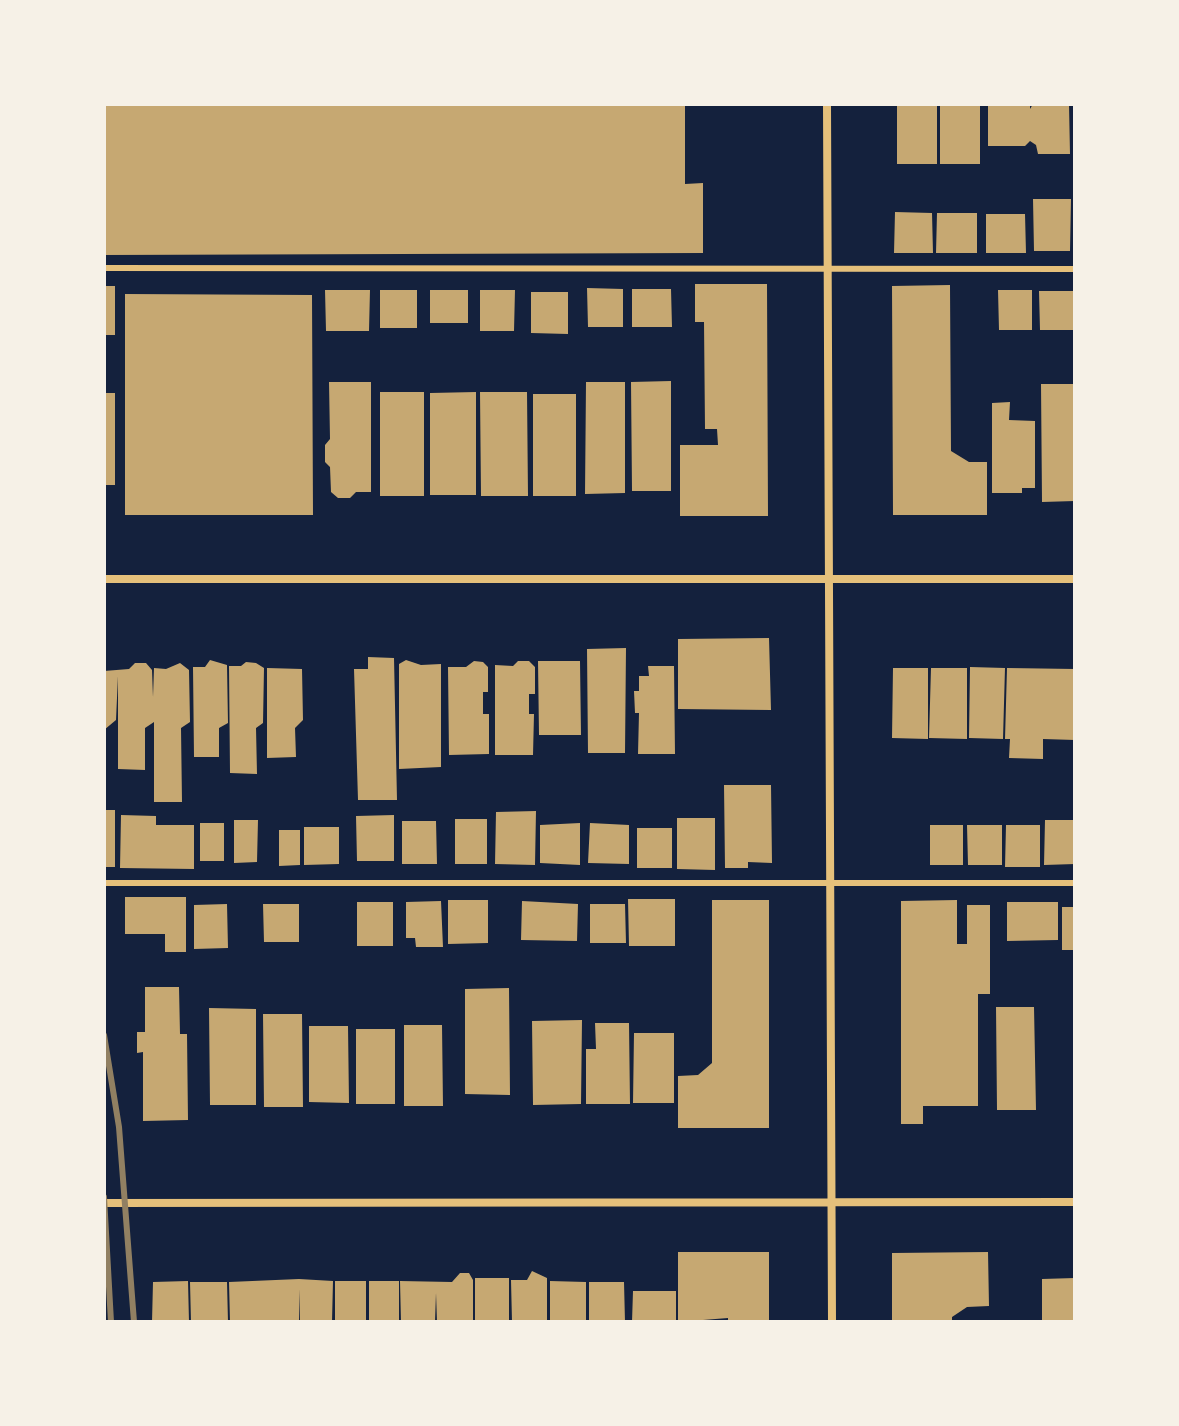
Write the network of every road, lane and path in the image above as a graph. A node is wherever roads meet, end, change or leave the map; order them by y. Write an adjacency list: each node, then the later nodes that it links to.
1 (827, 104): 3 (street)
2 (104, 268): 3 (lane)
3 (827, 269): 4 (lane); 6 (street)
4 (1075, 269)
5 (104, 579): 6 (street)
6 (829, 579): 7 (street); 8 (street)
7 (1075, 579)
8 (830, 882): 9 (lane); 10 (lane); 13 (street)
9 (104, 883)
10 (1075, 883)
11 (1075, 1202): 13 (street)
12 (104, 1203): 13 (street)
13 (831, 1203): 14 (street)
14 (832, 1322)

